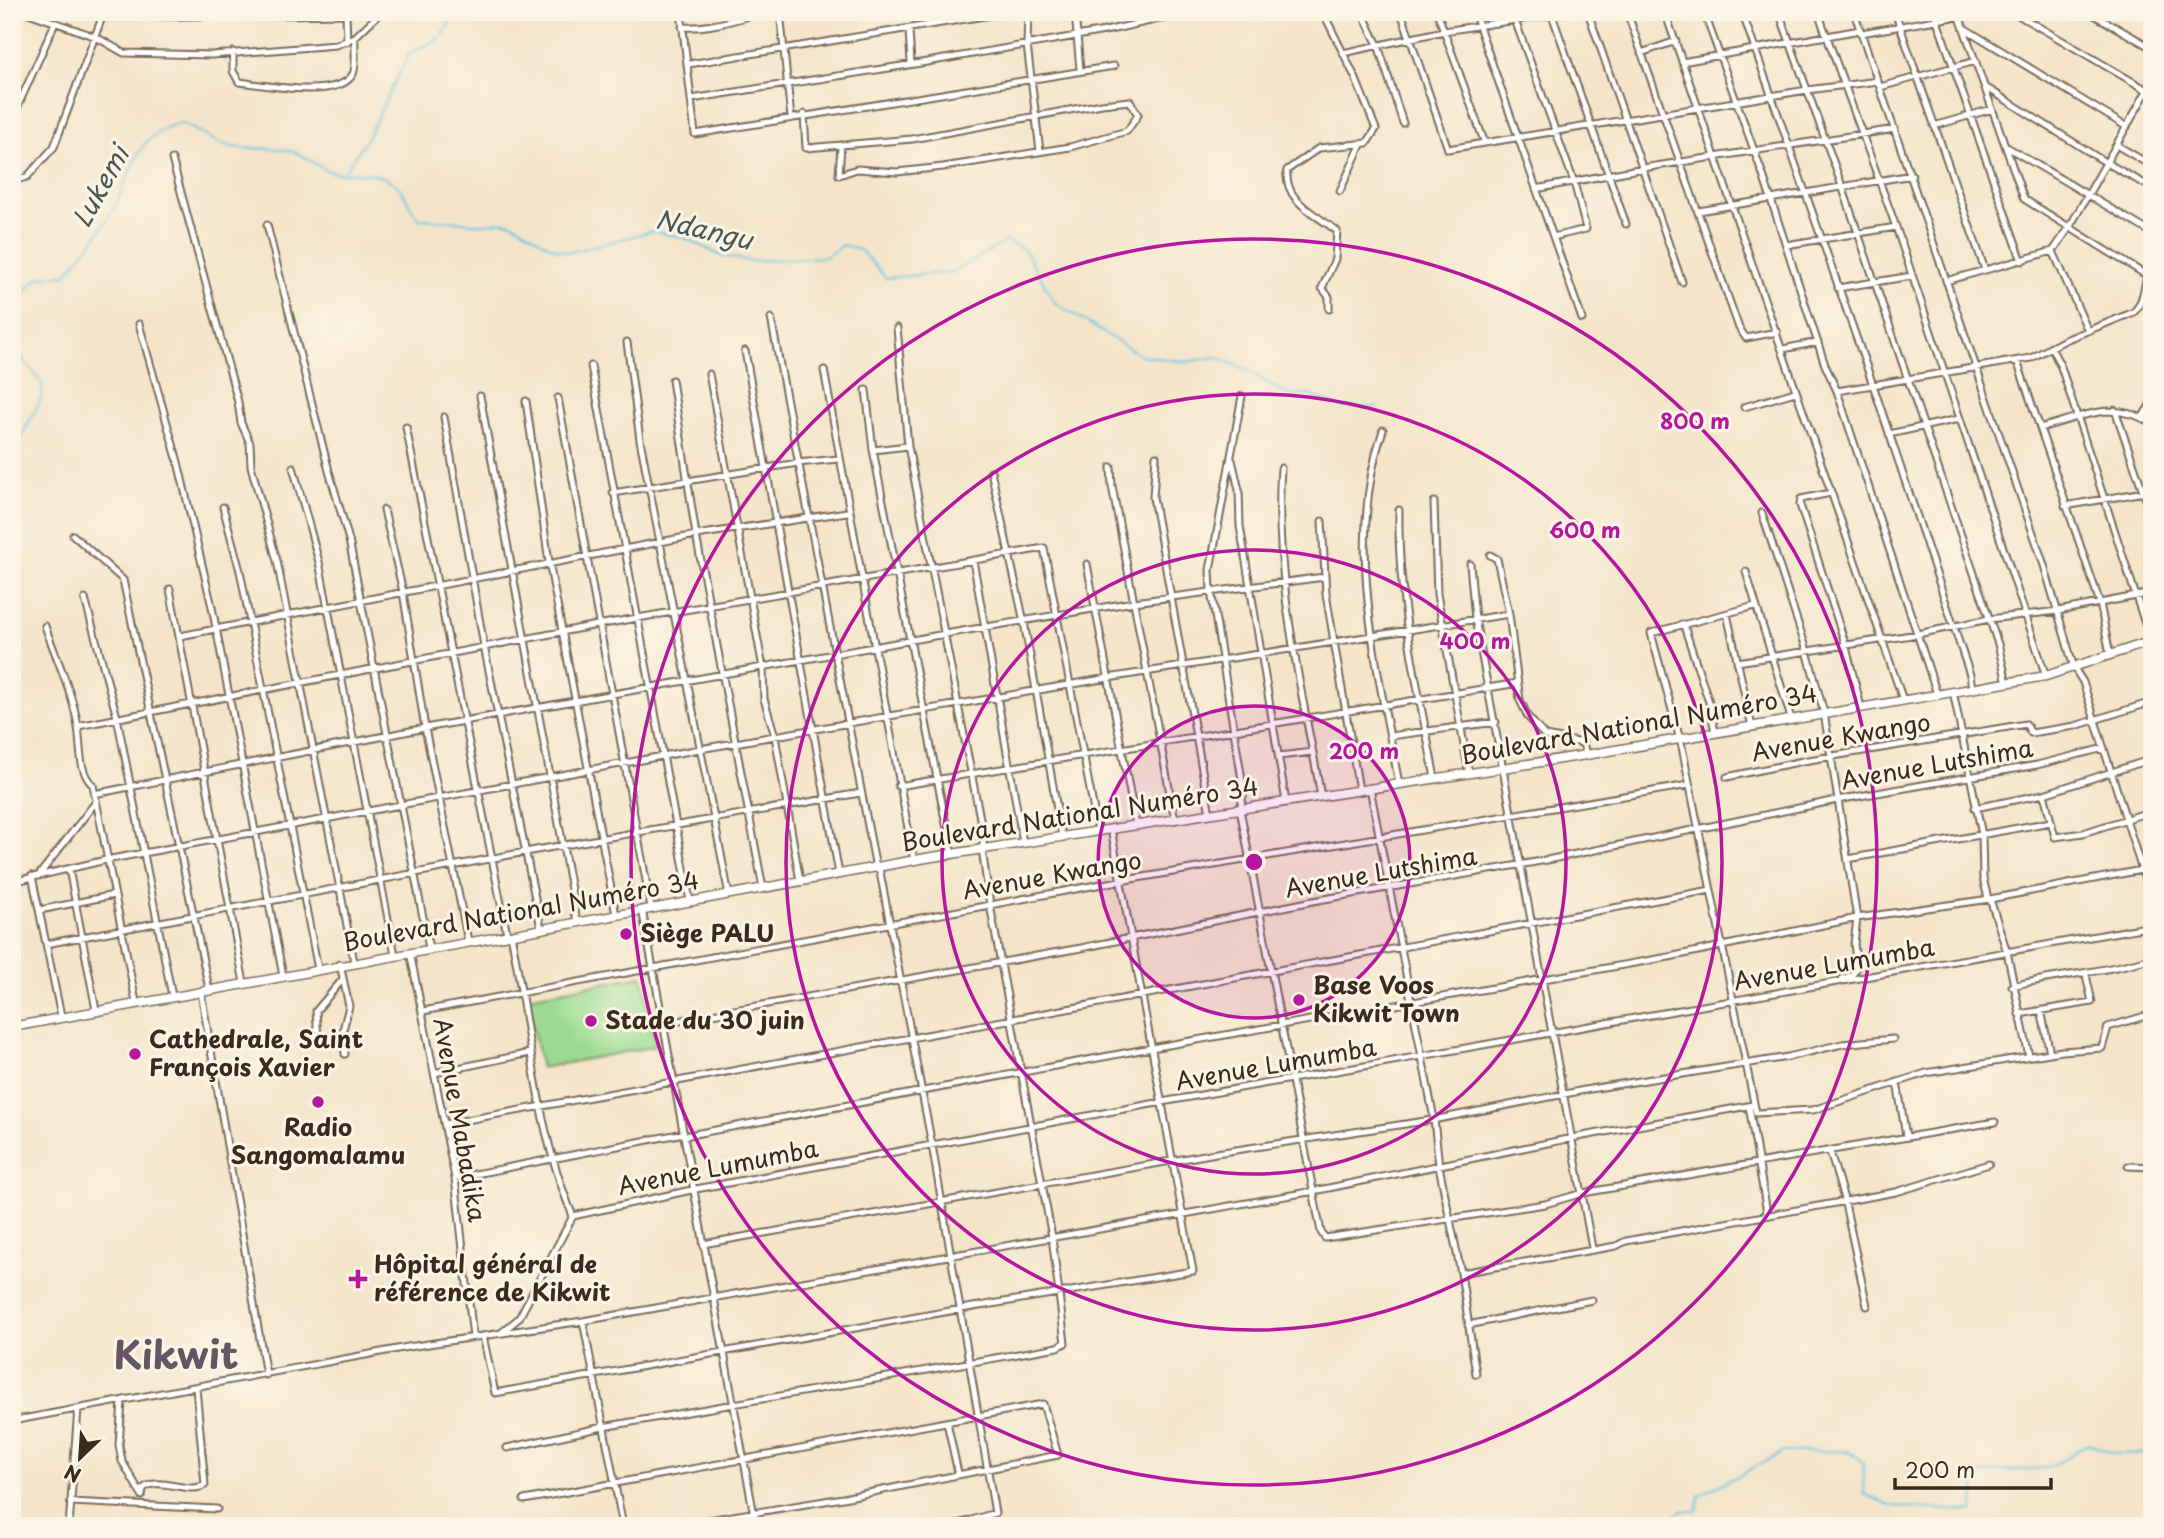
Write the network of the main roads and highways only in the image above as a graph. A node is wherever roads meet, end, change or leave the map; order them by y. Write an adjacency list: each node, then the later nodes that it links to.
1 (2151, 641): 2 (main road, Boulevard National Numéro 34)
2 (12, 1027)

